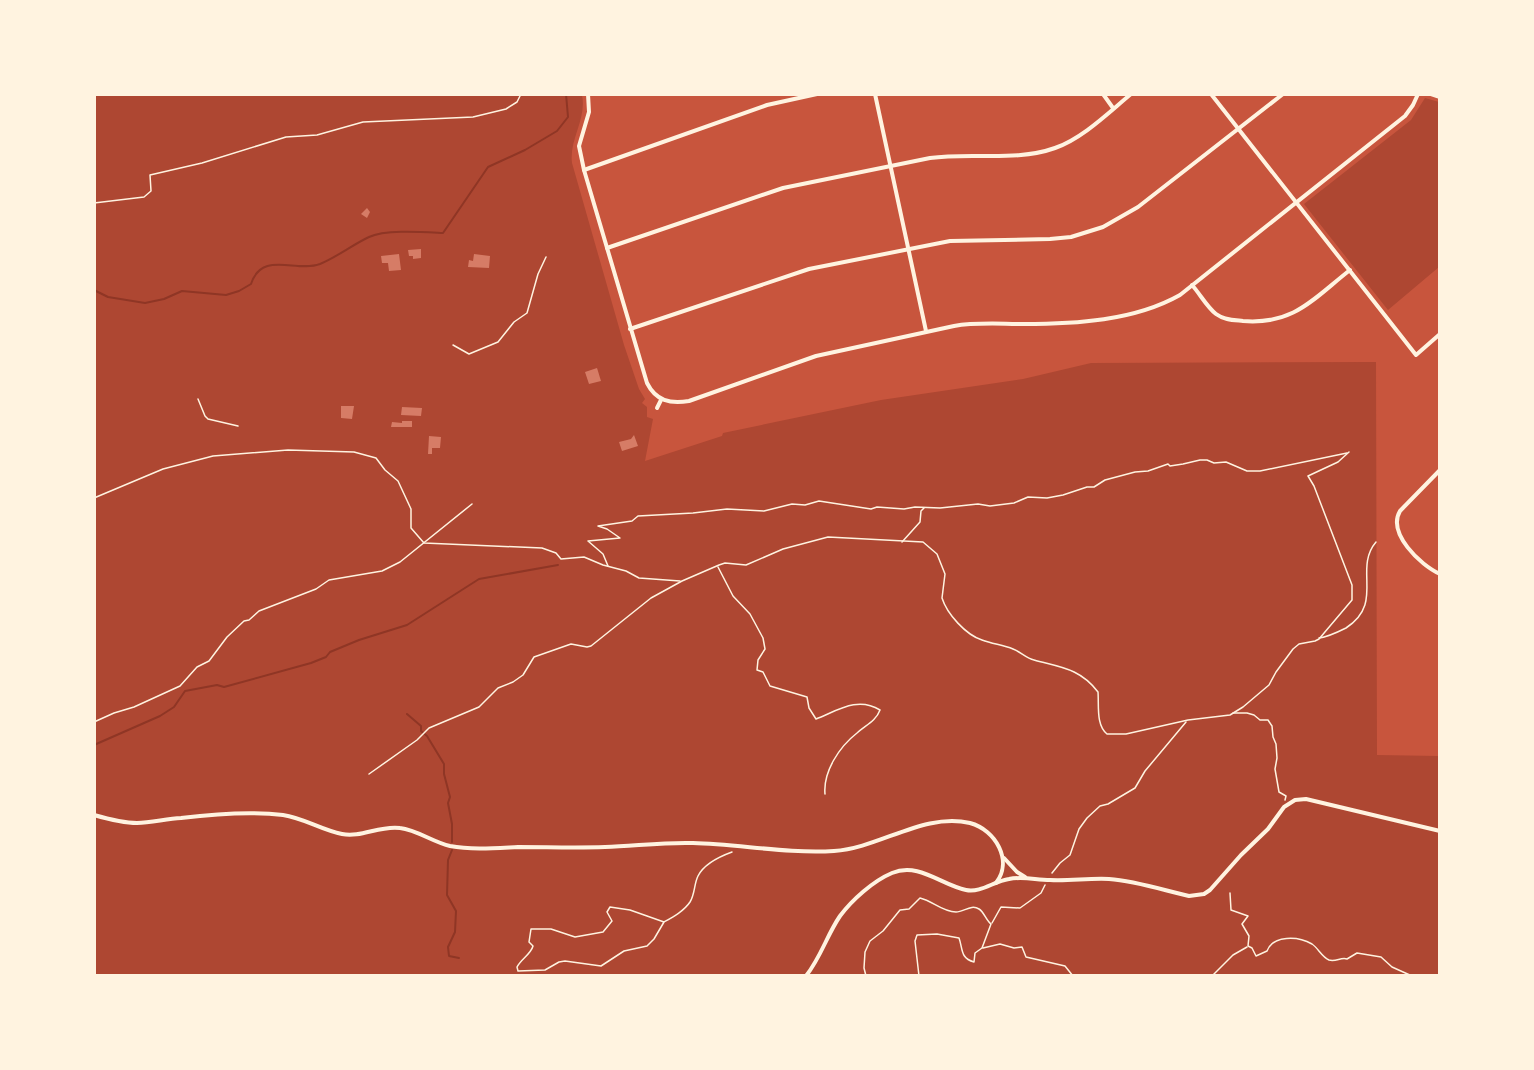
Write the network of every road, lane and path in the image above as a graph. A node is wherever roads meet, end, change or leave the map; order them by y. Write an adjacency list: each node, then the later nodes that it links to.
1 (521, 94): 16 (path)
2 (588, 94): 15 (street)
3 (817, 94): 15 (street)
4 (875, 94): 14 (street)
5 (1102, 94): 12 (street)
6 (1131, 94): 12 (street)
7 (1210, 94): 13 (street)
8 (1282, 94): 13 (street)
9 (1418, 94): 17 (street)
10 (1431, 94): 11 (street)
11 (1440, 97)
12 (1113, 108): 14 (street)
13 (1238, 130): 17 (street); 19 (street)
14 (890, 166): 18 (street); 19 (street)
15 (584, 170): 18 (street)
16 (94, 203)
17 (1296, 203): 21 (street); 22 (street)
18 (607, 248): 23 (street)
19 (908, 249): 23 (street); 24 (street)
20 (546, 257): 26 (path)
21 (1350, 270): 22 (street); 25 (street)
22 (1192, 285): 24 (street)
23 (630, 329): 28 (street)
24 (926, 332): 28 (street)
25 (1440, 334)
26 (453, 345)
27 (198, 399): 30 (path)
28 (661, 400): 29 (street)
29 (657, 408)
30 (238, 426)
31 (1440, 470): 42 (street)
32 (94, 498): 39 (path)
33 (472, 504): 39 (path)
34 (915, 507): 35 (path); 36 (path); 40 (path)
35 (925, 507): 36 (path); 44 (path)
36 (921, 511): 37 (path)
37 (902, 542): 41 (path); 46 (path)
38 (1376, 542): 44 (path)
39 (424, 543): 40 (path); 47 (path)
40 (608, 566): 43 (path)
41 (717, 566): 43 (path); 49 (path)
42 (1440, 574)
43 (682, 581): 48 (path)
44 (1318, 639): 45 (path)
45 (1232, 713): 46 (path); 50 (path)
46 (1188, 720): 56 (path)
47 (94, 722)
48 (369, 774)
49 (825, 794)
50 (1285, 800)
51 (94, 815): 53 (street)
52 (1440, 831): 56 (street)
53 (734, 846): 54 (street); 59 (path)
54 (1004, 858): 55 (street); 57 (street)
55 (1026, 878): 56 (street); 57 (street)
56 (1049, 880): 60 (path)
57 (996, 883): 63 (street)
58 (1230, 893): 61 (path)
59 (664, 922): 59 (path)
60 (991, 924): 62 (path); 64 (path)
61 (1248, 946): 67 (path); 68 (path)
62 (982, 948): 65 (path); 66 (path)
63 (806, 975)
64 (866, 975)
65 (919, 975)
66 (1073, 975)
67 (1212, 975)
68 (1412, 975)

